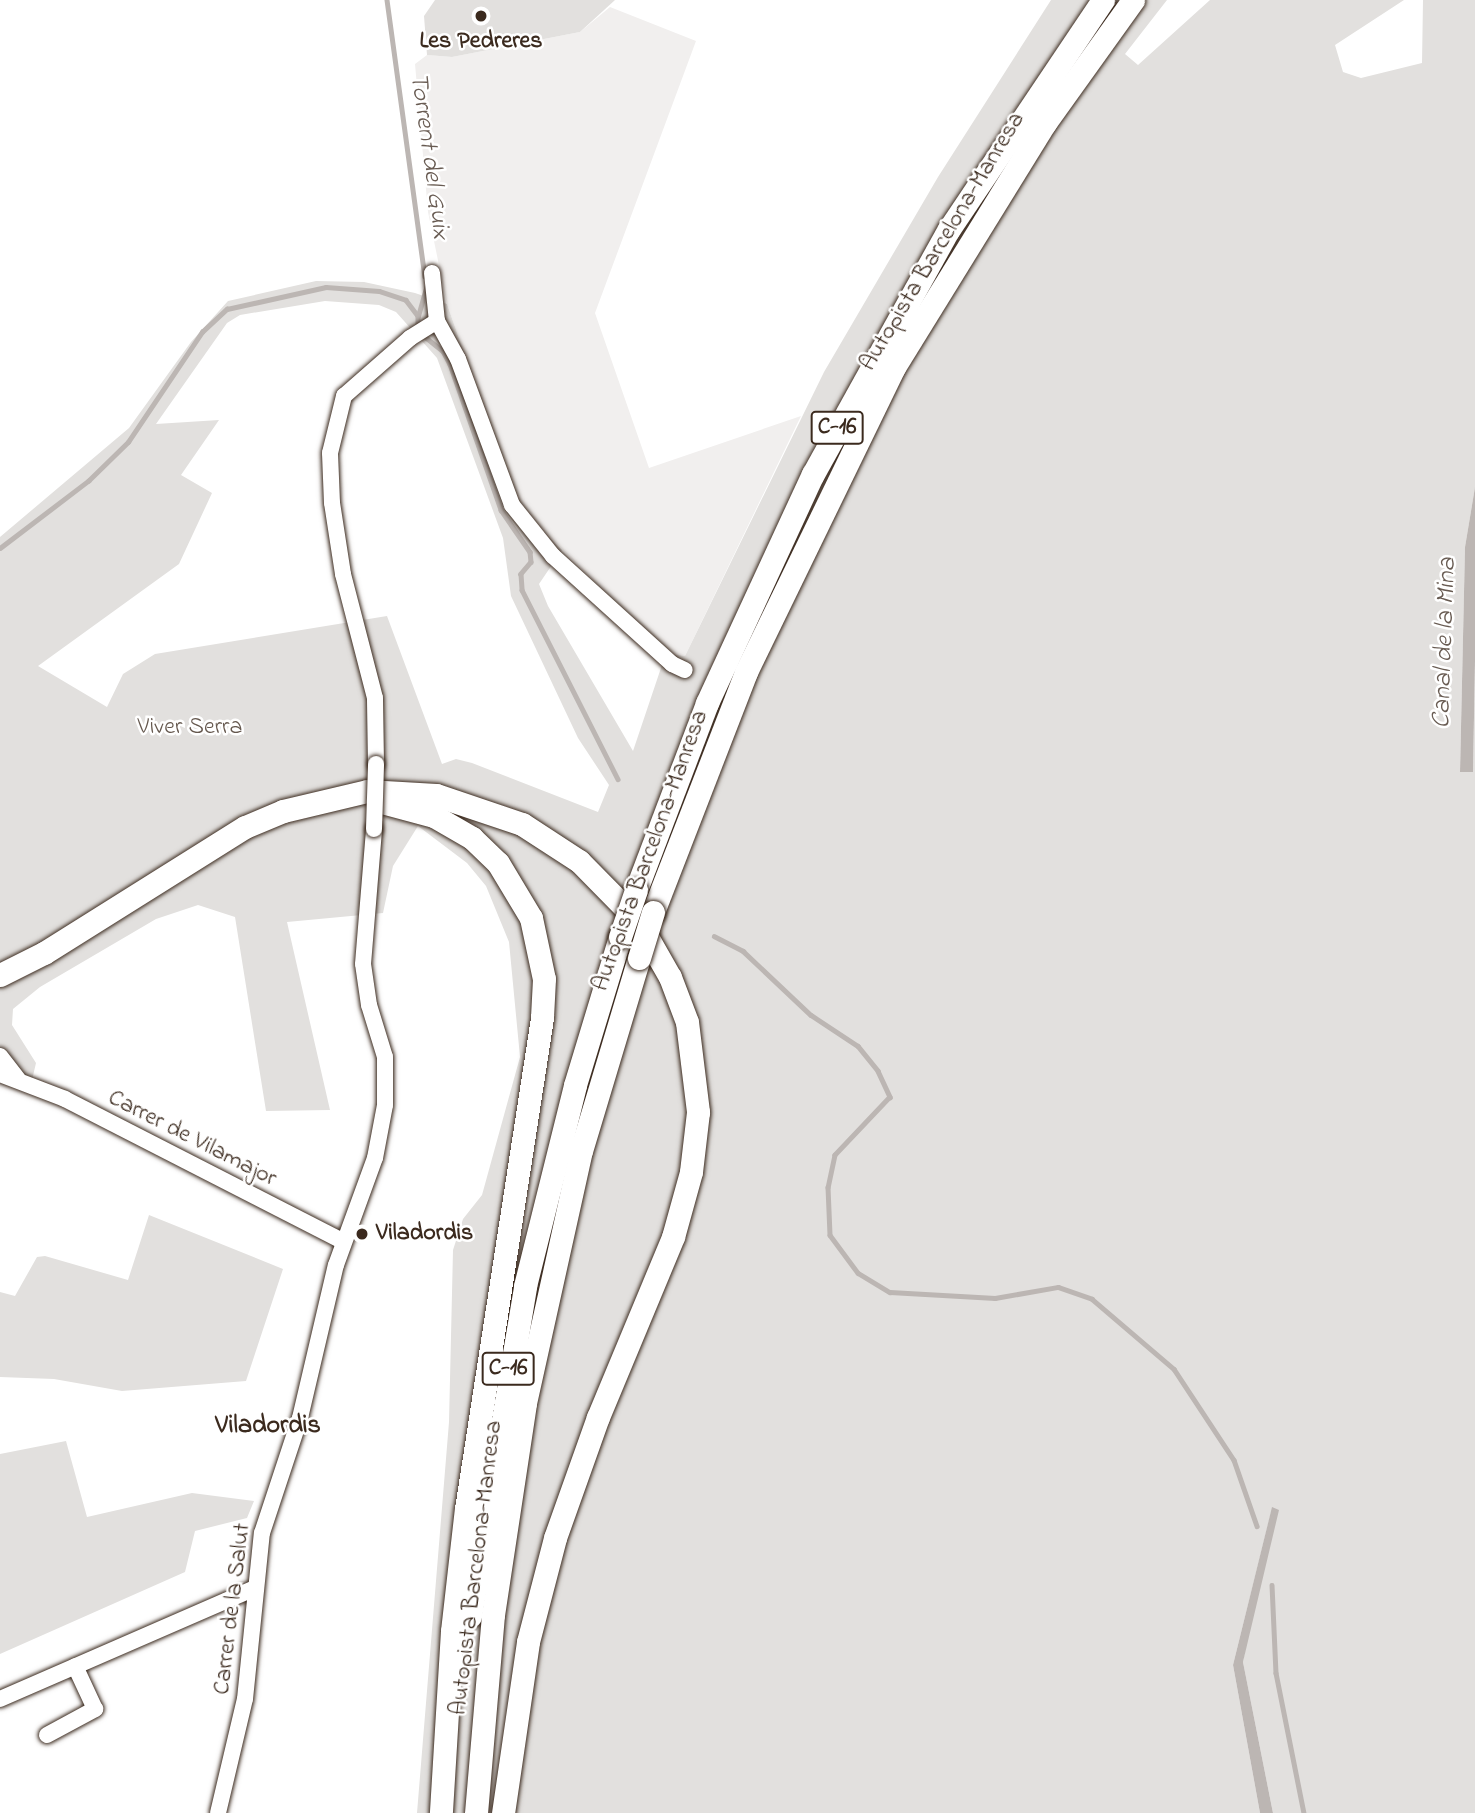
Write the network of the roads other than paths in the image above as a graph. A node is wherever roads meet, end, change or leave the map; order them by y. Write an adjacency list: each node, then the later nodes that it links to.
1 (1103, 0): 19 (highway, Autopista Barcelona-Manresa / C-16, bridge)
2 (1133, 0): 20 (highway, Autopista Barcelona-Manresa / C-16, bridge)
3 (432, 274): 4 (street)
4 (431, 323): 5 (street); 7 (street, Carrer de la Salut, bridge)
5 (685, 670)
6 (337, 799): 7 (highway); 8 (highway); 21 (highway)
7 (375, 803): 12 (street, Carrer de la Salut, bridge); 18 (highway)
8 (4, 977)
9 (0, 1056): 11 (street)
10 (0, 1074): 11 (street)
11 (20, 1080): 12 (street, Carrer de Vilamajor)
12 (343, 1241): 13 (street, Carrer de la Salut)
13 (253, 1589): 14 (street); 17 (street, Carrer de la Salut)
14 (75, 1666): 15 (street); 16 (street)
15 (0, 1699)
16 (47, 1735)
17 (218, 1813)
18 (441, 1813)
19 (453, 1813)
20 (477, 1813)
21 (503, 1813)

